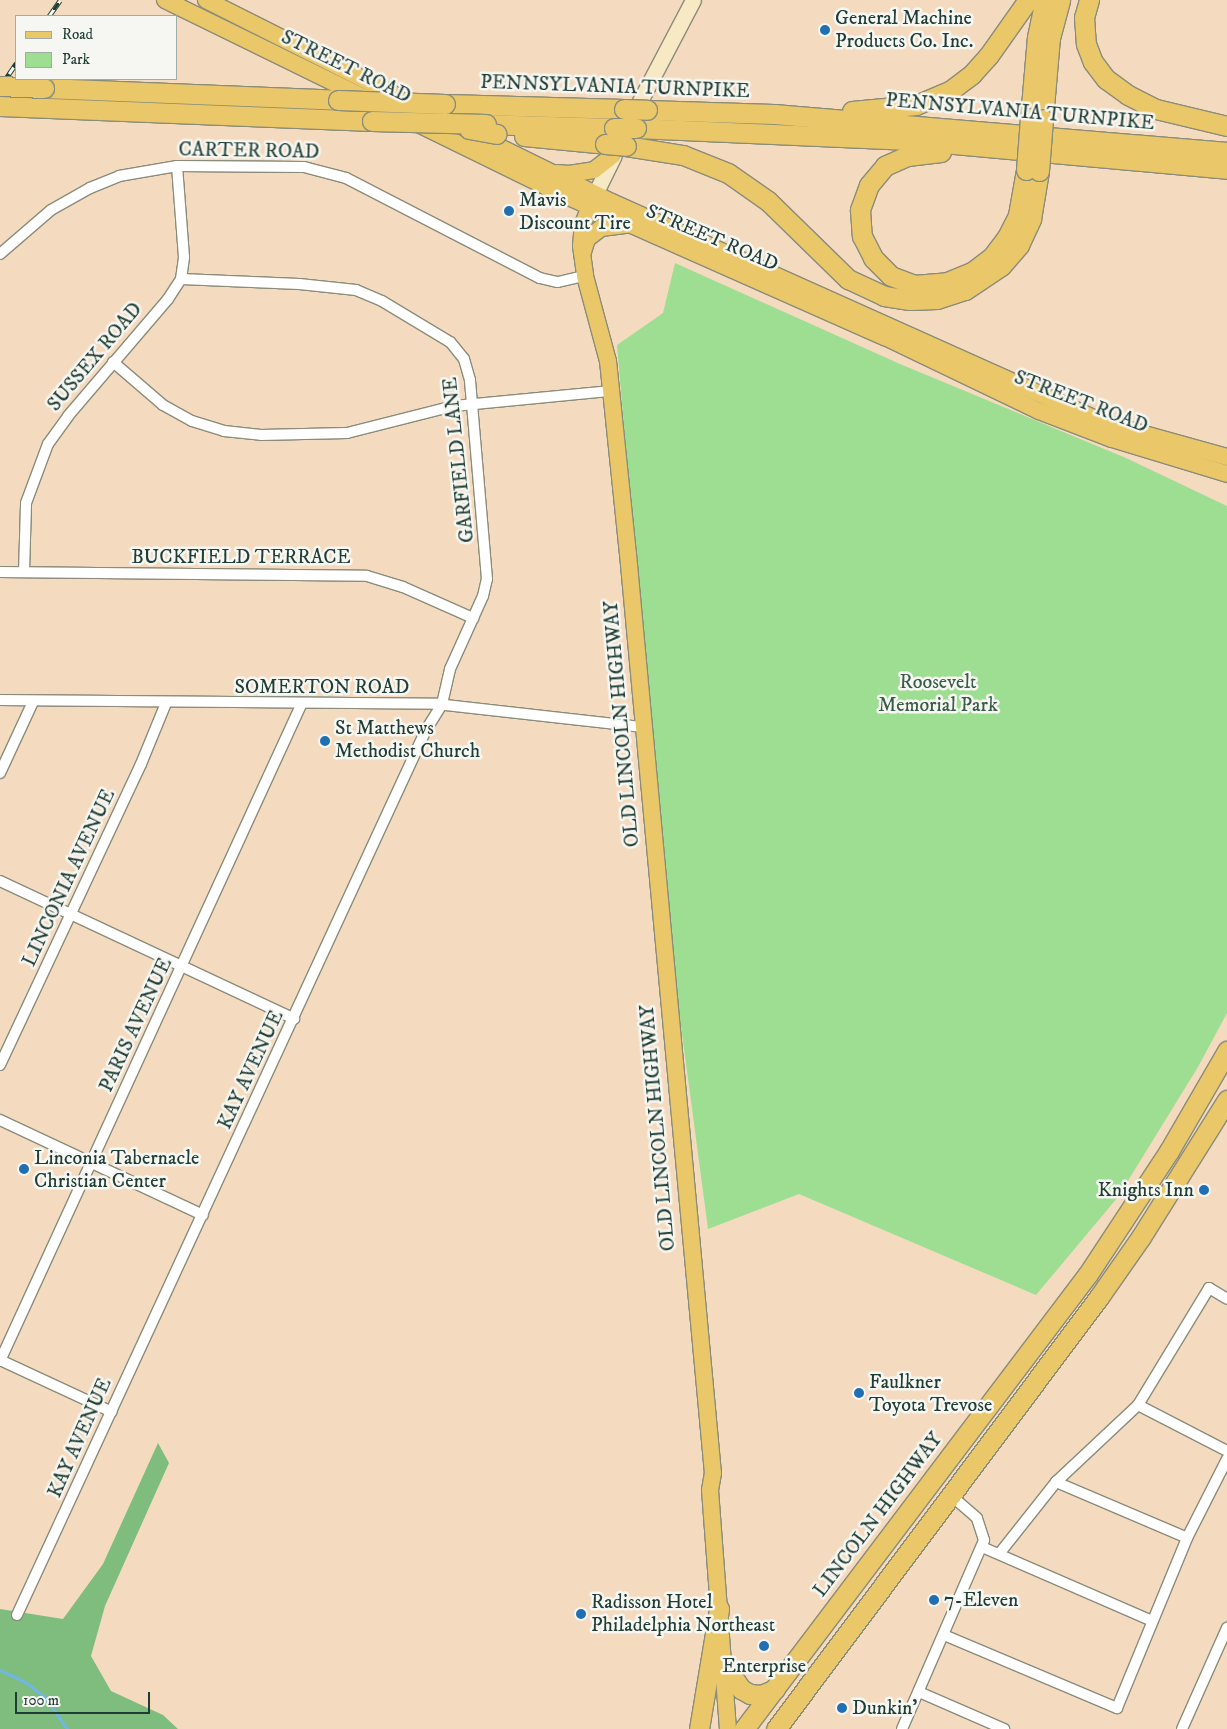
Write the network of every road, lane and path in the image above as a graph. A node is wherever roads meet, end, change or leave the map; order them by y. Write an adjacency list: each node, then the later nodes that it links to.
1 (165, 0): 20 (main road, STREET ROAD)
2 (206, 0): 17 (main road, STREET ROAD)
3 (693, 0): 13 (main road, OLD LINCOLN HIGHWAY)
4 (1028, 0): 10 (highway)
5 (1045, 0): 11 (highway)
6 (1060, 0): 11 (highway)
7 (1089, 0): 12 (highway)
8 (0, 86): 10 (highway, PENNSYLVANIA TURNPIKE, bridge)
9 (0, 106): 13 (highway, bridge)
10 (774, 114): 15 (highway, PENNSYLVANIA TURNPIKE)
11 (1037, 118): 19 (highway, bridge)
12 (1227, 126)
13 (615, 143): 14 (highway, PENNSYLVANIA TURNPIKE, bridge); 17 (main road); 19 (highway); 20 (main road, OLD LINCOLN HIGHWAY)
14 (1045, 152): 18 (highway, PENNSYLVANIA TURNPIKE); 19 (highway)
15 (1227, 152)
16 (177, 166): 22 (street, CARTER ROAD); 23 (street, CARTER ROAD); 24 (street)
17 (542, 168): 20 (main road, STREET ROAD)
18 (1227, 169)
19 (1032, 170)
20 (592, 200): 21 (main road, STREET ROAD); 23 (main road, OLD LINCOLN HIGHWAY); 28 (main road, STREET ROAD)
21 (631, 225): 23 (main road); 29 (main road, STREET ROAD)
22 (0, 254)
23 (584, 269): 26 (main road, OLD LINCOLN HIGHWAY)
24 (181, 280): 25 (street, SUSSEX ROAD); 27 (street, GARFIELD LANE)
25 (113, 362): 27 (street); 31 (street, SUSSEX ROAD)
26 (611, 392): 27 (street); 38 (main road, OLD LINCOLN HIGHWAY)
27 (472, 404): 32 (street, GARFIELD LANE)
28 (1227, 456)
29 (1227, 474)
30 (0, 572): 31 (street, BUCKFIELD TERRACE)
31 (24, 572): 32 (street, BUCKFIELD TERRACE)
32 (473, 618): 37 (street, GARFIELD LANE)
33 (0, 700): 34 (street, SOMERTON ROAD)
34 (33, 702): 35 (street, SOMERTON ROAD); 39 (street)
35 (166, 703): 36 (street, SOMERTON ROAD); 41 (street, LINCONIA AVENUE)
36 (302, 703): 37 (street, SOMERTON ROAD); 42 (street, PARIS AVENUE)
37 (442, 704): 38 (street, SOMERTON ROAD); 43 (street, KAY AVENUE)
38 (643, 727): 56 (main road, OLD LINCOLN HIGHWAY)
39 (0, 773)
40 (0, 881): 41 (street)
41 (71, 913): 42 (street); 45 (street, LINCONIA AVENUE)
42 (183, 966): 43 (street); 48 (street, PARIS AVENUE)
43 (294, 1019): 49 (street, KAY AVENUE)
44 (1227, 1052): 68 (highway, LINCOLN HIGHWAY)
45 (0, 1065)
46 (1227, 1100): 58 (highway)
47 (0, 1120): 48 (street)
48 (92, 1163): 49 (street); 51 (street, PARIS AVENUE)
49 (203, 1215): 53 (street, KAY AVENUE)
50 (1227, 1300): 52 (street)
51 (0, 1360): 53 (street)
52 (1138, 1405): 54 (street); 57 (street)
53 (112, 1412): 63 (street, KAY AVENUE)
54 (1227, 1451)
55 (1227, 1458): 59 (street)
56 (712, 1473): 62 (main road, OLD LINCOLN HIGHWAY); 67 (main road, OLD LINCOLN HIGHWAY)
57 (1056, 1482): 59 (street); 61 (street)
58 (949, 1494): 60 (street); 74 (highway)
59 (1187, 1538): 64 (street)
60 (982, 1547): 61 (street); 66 (street)
61 (999, 1554): 64 (street)
62 (719, 1608): 70 (highway); 71 (main road, OLD LINCOLN HIGHWAY)
63 (17, 1615)
64 (1152, 1621): 66 (street)
65 (1227, 1628): 77 (street)
66 (944, 1635): 69 (street)
67 (735, 1680): 68 (highway); 72 (main road, OLD LINCOLN HIGHWAY)
68 (774, 1689): 73 (highway, LINCOLN HIGHWAY)
69 (919, 1692): 75 (street); 76 (street)
70 (699, 1729)
71 (728, 1729)
72 (739, 1729)
73 (744, 1729)
74 (776, 1729)
75 (902, 1729)
76 (1004, 1729)
77 (1182, 1729)

